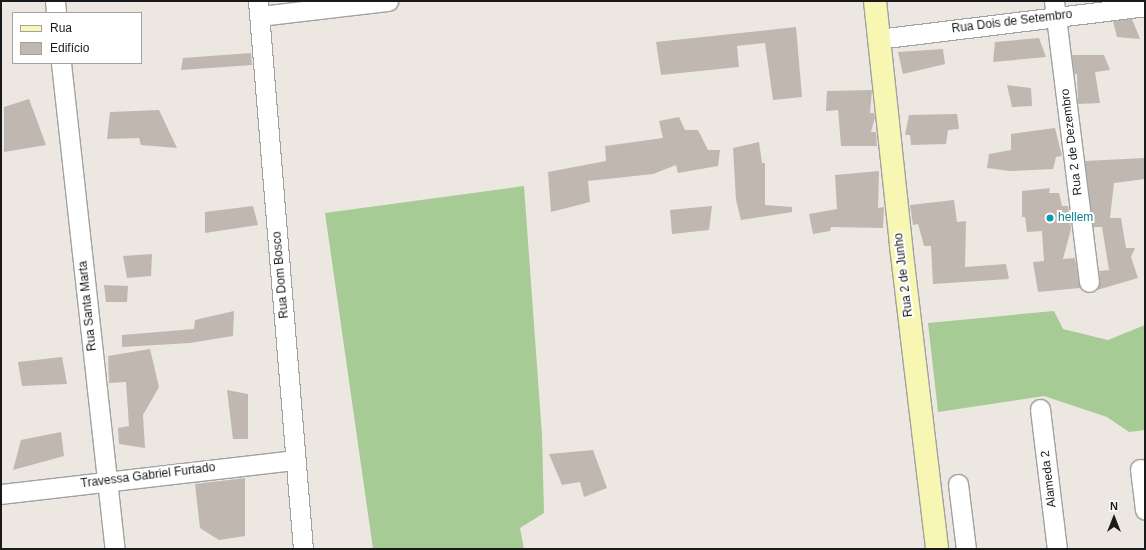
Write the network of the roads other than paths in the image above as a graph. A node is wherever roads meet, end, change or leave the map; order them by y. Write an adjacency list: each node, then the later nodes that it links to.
1 (55, 1): 7 (street)
2 (388, 1): 5 (street)
3 (875, 1): 8 (street, Rua 2 de Junho)
4 (1145, 6): 6 (street, Rua Dois de Setembro)
5 (259, 9): 12 (street, Rua Dom Bosco)
6 (1055, 9): 8 (street, Rua Dois de Setembro); 10 (street, Rua 2 de Dezembro)
7 (56, 12)
8 (878, 39): 20 (street, Rua 2 de Junho)
9 (61, 64): 14 (street, Rua Santa Marta)
10 (1089, 282)
11 (1040, 409): 22 (street, Alameda 2)
12 (295, 460): 14 (street, Travessa Gabriel Furtado); 19 (street, Rua Dom Bosco)
13 (1140, 469): 17 (street)
14 (107, 480): 16 (street, Travessa Gabriel Furtado); 18 (street, Rua Santa Marta)
15 (958, 484): 21 (street)
16 (1, 494)
17 (1145, 510)
18 (115, 549)
19 (303, 549)
20 (937, 549)
21 (966, 549)
22 (1057, 549)

